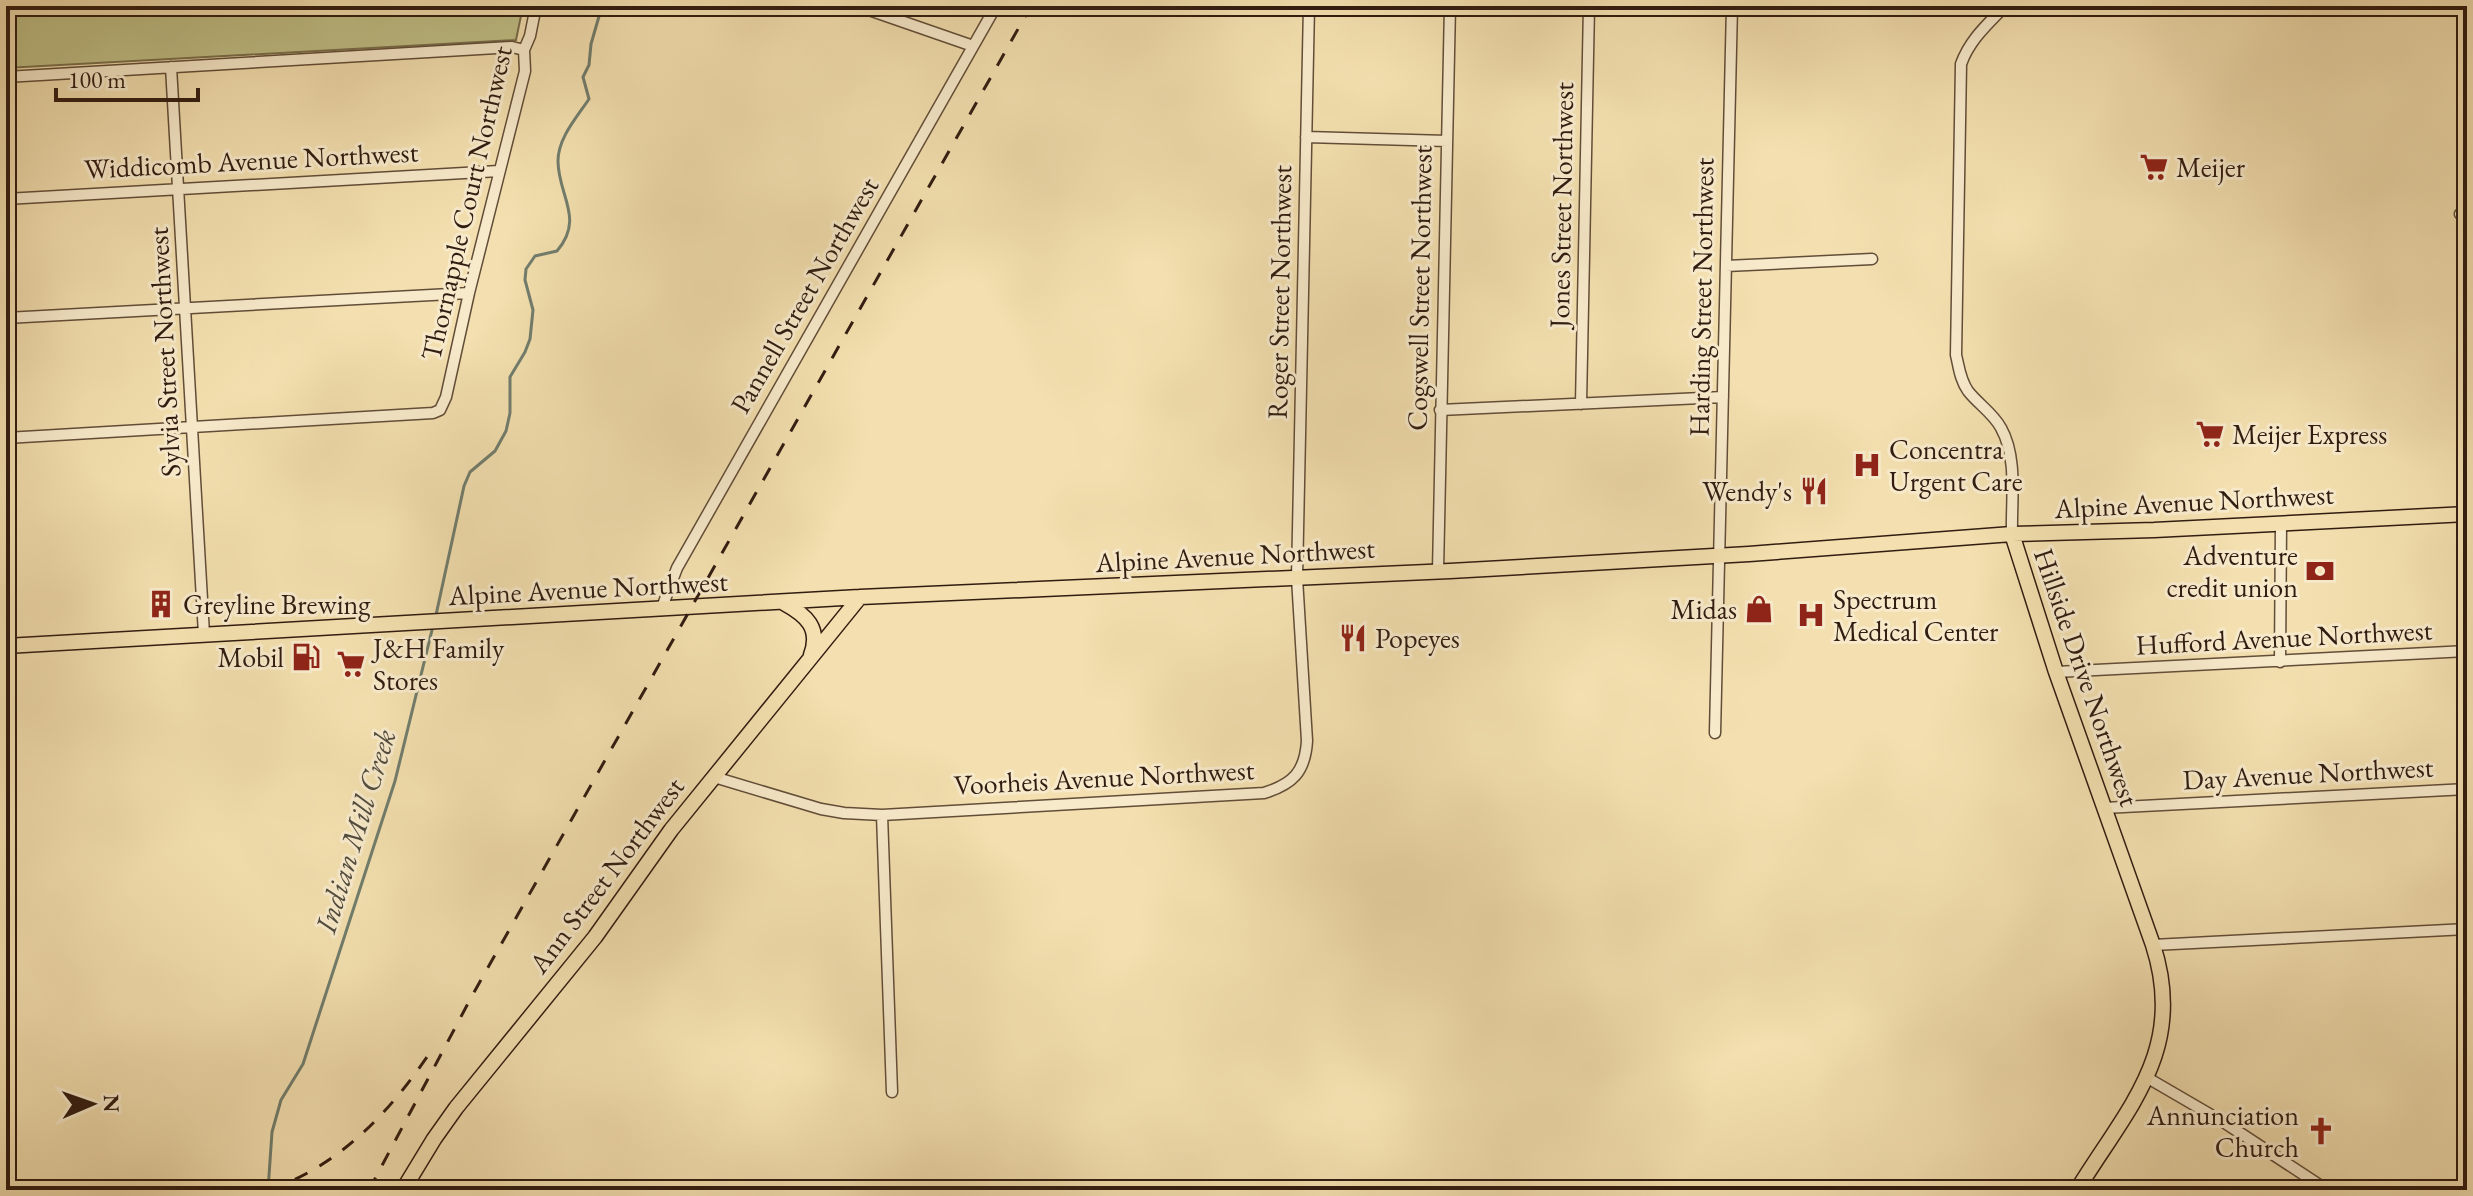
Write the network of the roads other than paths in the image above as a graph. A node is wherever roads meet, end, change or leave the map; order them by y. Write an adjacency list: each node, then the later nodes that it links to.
1 (536, 6): 10 (street, Thornapple Court Northwest)
2 (866, 6): 9 (street)
3 (996, 6): 9 (street, Pannell Street Northwest)
4 (1309, 6): 13 (street, Roger Street Northwest)
5 (1450, 6): 14 (street, Cogswell Street Northwest)
6 (1589, 6): 24 (street, Jones Street Northwest)
7 (1732, 6): 19 (street, Harding Street Northwest)
8 (2005, 6): 30 (street, Hillside Drive Northwest)
9 (973, 46): 36 (street, Pannell Street Northwest)
10 (524, 50): 11 (street); 15 (street, Thornapple Court Northwest)
11 (171, 67): 12 (street); 16 (street, Sylvia Street Northwest)
12 (6, 77)
13 (1306, 137): 14 (street); 33 (street, Roger Street Northwest)
14 (1447, 141): 25 (street, Cogswell Street Northwest)
15 (499, 171): 16 (street, Widdicomb Avenue Northwest); 20 (street, Thornapple Court Northwest)
16 (178, 188): 17 (street, Widdicomb Avenue Northwest); 21 (street, Sylvia Street Northwest)
17 (6, 199)
18 (1872, 259): 19 (street)
19 (1726, 266): 23 (street, Harding Street Northwest)
20 (469, 293): 21 (street); 26 (street, Thornapple Court Northwest)
21 (185, 309): 22 (street); 26 (street, Sylvia Street Northwest)
22 (6, 318)
23 (1723, 397): 24 (street); 31 (street, Harding Street Northwest)
24 (1581, 404): 25 (street)
25 (1440, 410): 32 (street, Cogswell Street Northwest)
26 (192, 426): 27 (street); 37 (street, Sylvia Street Northwest)
27 (6, 438)
28 (2467, 514): 29 (main road, Alpine Avenue Northwest)
29 (2281, 523): 30 (main road, Alpine Avenue Northwest); 40 (street)
30 (2012, 534): 31 (main road, Alpine Avenue Northwest); 42 (main road, Hillside Drive Northwest)
31 (1718, 556): 32 (main road, Alpine Avenue Northwest); 43 (street, Harding Street Northwest)
32 (1438, 571): 33 (main road, Alpine Avenue Northwest)
33 (1297, 578): 34 (main road, Alpine Avenue Northwest); 47 (street, Voorheis Avenue Northwest)
34 (860, 597): 35 (main road, Alpine Avenue Northwest); 41 (main road, Ann Street Northwest)
35 (783, 603): 36 (main road, Alpine Avenue Northwest); 41 (main road)
36 (661, 610): 37 (main road, Alpine Avenue Northwest)
37 (204, 634): 38 (main road, Alpine Avenue Northwest)
38 (6, 646)
39 (2467, 651): 40 (street, Hufford Avenue Northwest)
40 (2280, 662): 42 (street, Hufford Avenue Northwest)
41 (807, 663): 44 (main road, Ann Street Northwest)
42 (2056, 672): 46 (main road, Hillside Drive Northwest)
43 (1715, 733)
44 (714, 777): 47 (street, Voorheis Avenue Northwest); 52 (main road, Ann Street Northwest)
45 (2467, 789): 46 (street, Day Avenue Northwest)
46 (2104, 808): 49 (main road, Hillside Drive Northwest)
47 (882, 815): 51 (street)
48 (2467, 929): 49 (street)
49 (2153, 945): 50 (main road, Hillside Drive Northwest)
50 (2146, 1077): 53 (main road, Hillside Drive Northwest); 54 (street)
51 (892, 1092)
52 (403, 1190)
53 (2077, 1190)
54 (2327, 1190)

